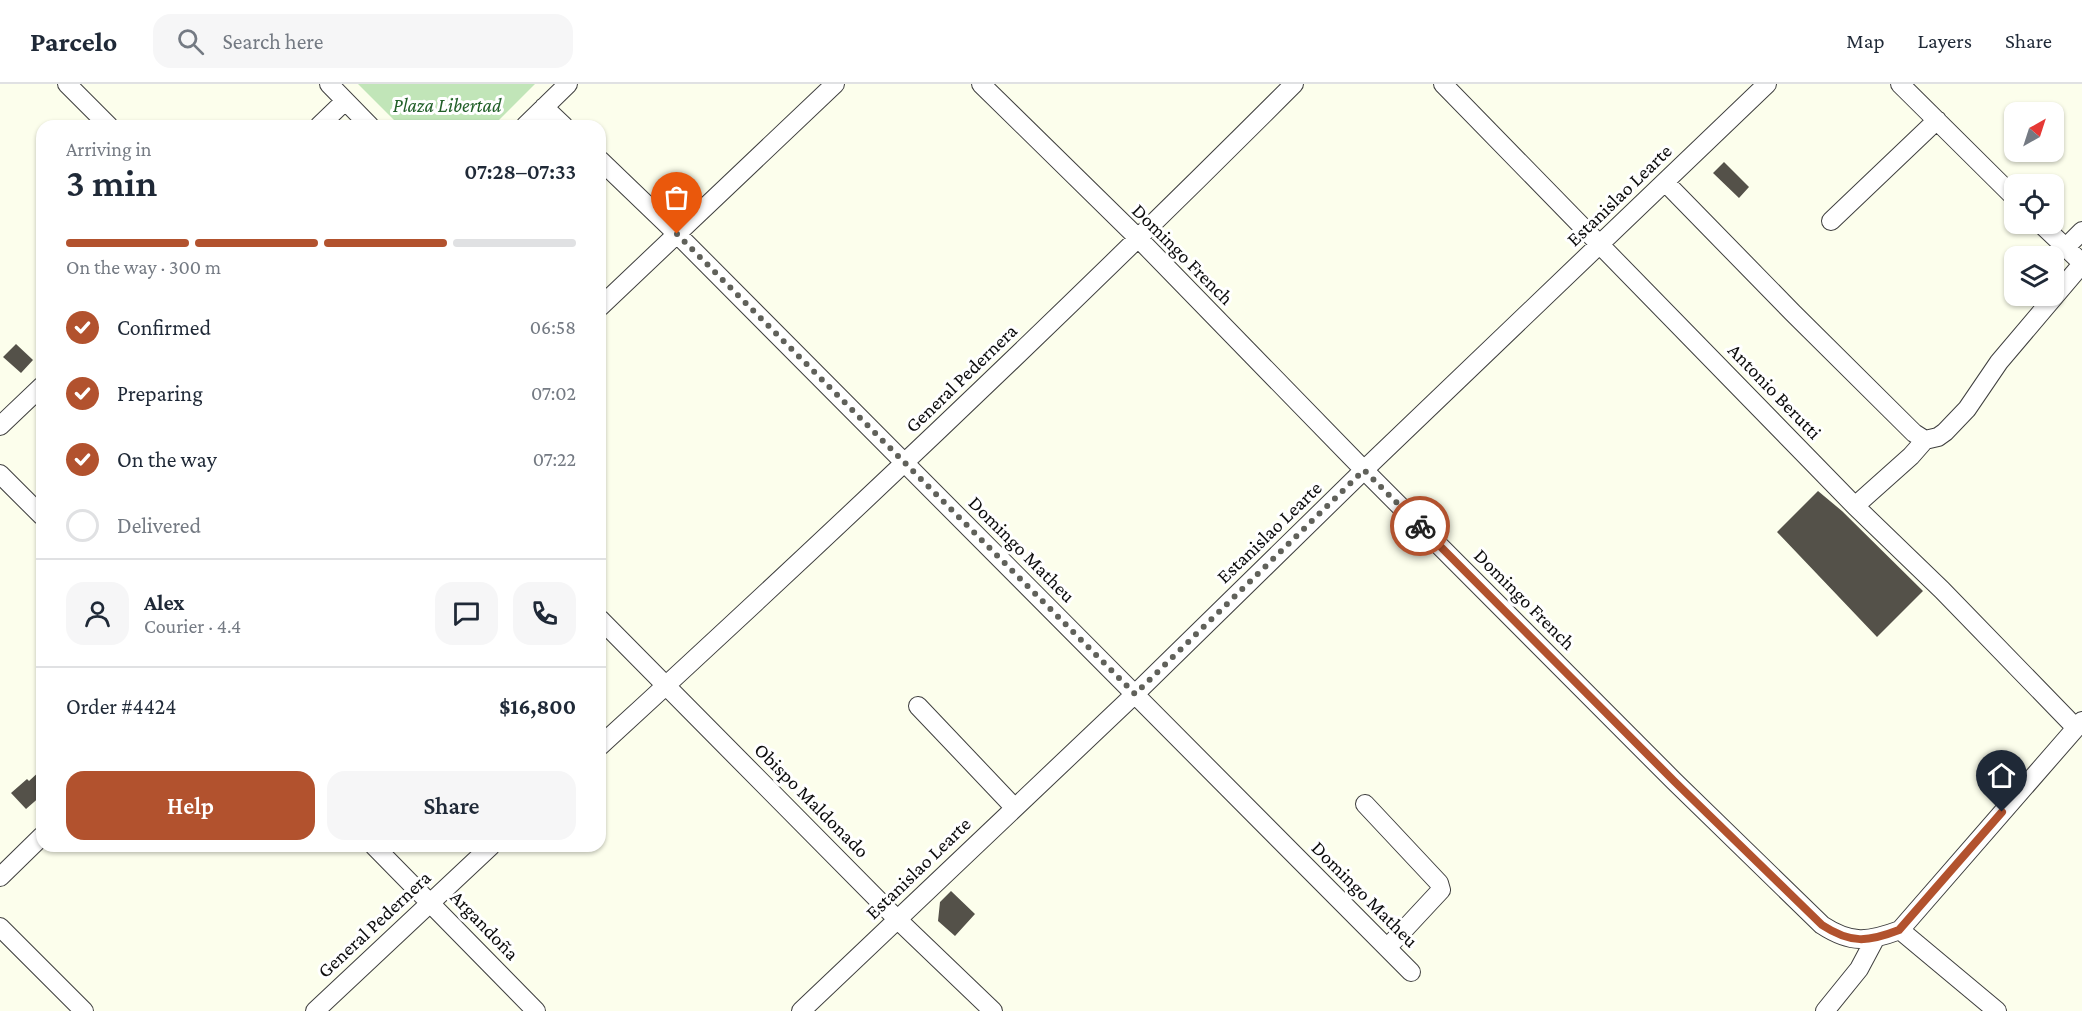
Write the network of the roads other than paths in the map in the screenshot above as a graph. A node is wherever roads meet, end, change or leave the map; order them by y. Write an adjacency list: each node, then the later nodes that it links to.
1 (67, 84): 12 (street)
2 (329, 84): 10 (street)
3 (568, 84): 11 (street)
4 (835, 84): 23 (street)
5 (981, 84): 25 (street, Domingo French)
6 (1294, 84): 25 (street, General Pedernera)
7 (1443, 84): 26 (street, Antonio Berutti)
8 (1767, 84): 19 (street, Estanislao Learte)
9 (1900, 84): 17 (street)
10 (345, 101): 13 (street); 14 (street)
11 (544, 107): 15 (street); 16 (street)
12 (103, 120)
13 (325, 120)
14 (364, 120)
15 (531, 120)
16 (558, 120)
17 (1937, 120): 20 (street); 21 (street)
18 (606, 166): 23 (street, Domingo Matheu)
19 (1665, 182): 26 (street, Estanislao Learte); 32 (street)
20 (2004, 187)
21 (1831, 221)
22 (2082, 231): 27 (street)
23 (677, 234): 29 (street); 33 (street, Domingo Matheu)
24 (2051, 234): 27 (street)
25 (1138, 239): 33 (street, General Pedernera); 34 (street, Domingo French)
26 (1600, 244): 34 (street, Estanislao Learte); 36 (street, Antonio Berutti)
27 (2066, 248): 28 (street)
28 (2082, 264): 32 (street)
29 (606, 301)
30 (36, 392): 31 (street)
31 (0, 426)
32 (1925, 440): 36 (street)
33 (904, 464): 39 (street, General Pedernera); 40 (street, Domingo Matheu)
34 (1364, 470): 40 (street, Estanislao Learte); 54 (street, Domingo French)
35 (0, 474): 37 (street)
36 (1855, 506): 42 (street, Antonio Berutti)
37 (36, 510)
38 (606, 625): 39 (street, Obispo Maldonado)
39 (666, 685): 43 (street, General Pedernera); 51 (street, Obispo Maldonado)
40 (1135, 694): 45 (street, Estanislao Learte); 55 (street, Domingo Matheu)
41 (918, 706): 45 (street)
42 (2079, 725): 53 (street)
43 (606, 740)
44 (1365, 804): 55 (street)
45 (1014, 807): 51 (street, Estanislao Learte)
46 (36, 842): 49 (street)
47 (380, 852): 50 (street, Argandoña)
48 (484, 852): 50 (street, General Pedernera)
49 (0, 877)
50 (430, 902): 58 (street, General Pedernera); 59 (street, Argandoña)
51 (897, 919): 60 (street, Estanislao Learte); 61 (street, Obispo Maldonado)
52 (0, 927): 57 (street)
53 (1899, 930): 54 (street); 63 (street)
54 (1875, 939): 62 (street)
55 (1387, 948): 56 (street, Domingo Matheu)
56 (1411, 972)
57 (84, 1011)
58 (315, 1011)
59 (536, 1011)
60 (801, 1011)
61 (993, 1011)
62 (1825, 1011)
63 (1997, 1011)

